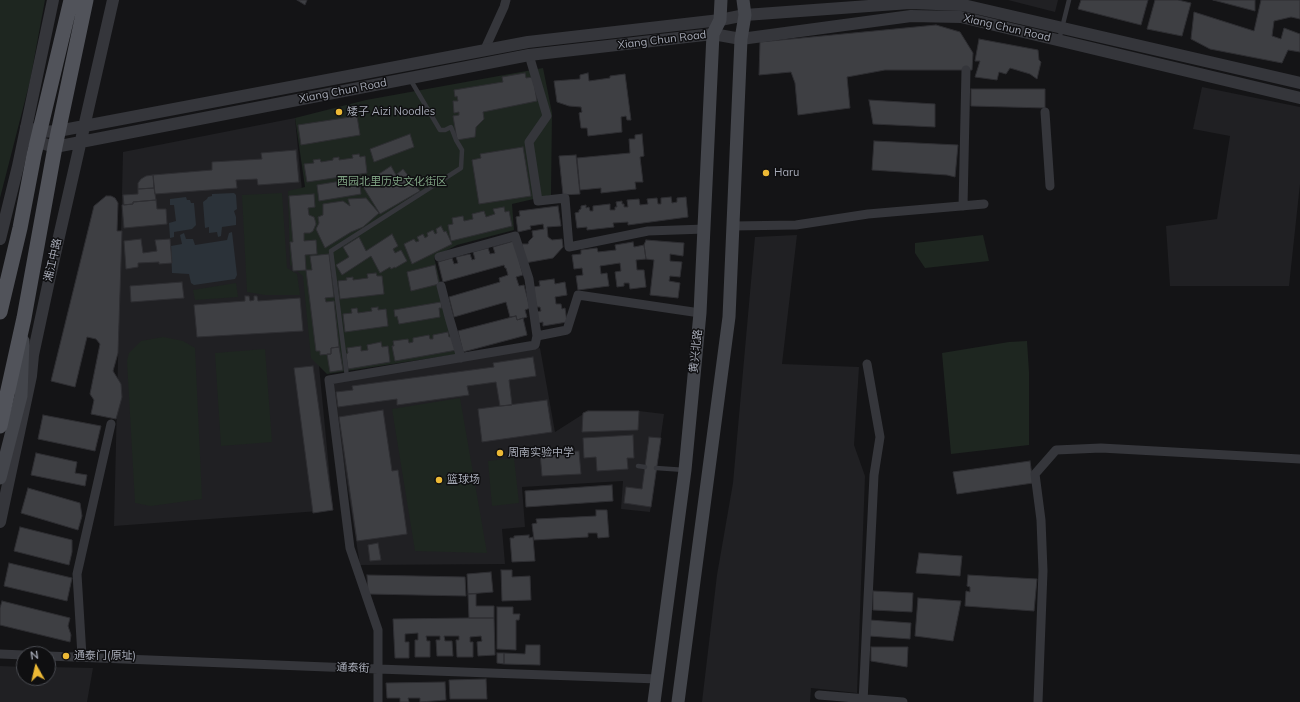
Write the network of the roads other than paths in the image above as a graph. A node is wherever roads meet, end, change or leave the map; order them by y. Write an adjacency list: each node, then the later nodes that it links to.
1 (53, 0): 23 (street)
2 (71, 0): 23 (main road)
3 (86, 0): 22 (main road, 湘江中路)
4 (113, 0): 21 (street, 湘江中路)
5 (506, 0): 14 (street)
6 (721, 0): 10 (main road, 黄兴北路)
7 (743, 0): 9 (main road)
8 (1069, 0): 12 (lane)
9 (745, 15): 10 (street, Xiang Chun Road); 12 (street, Xiang Chun Road); 13 (main road)
10 (720, 20): 11 (main road, 黄兴北路); 14 (street, Xiang Chun Road)
11 (713, 34): 13 (street, Xiang Chun Road); 15 (street, Xiang Chun Road); 30 (main road, 黄兴北路)
12 (1061, 34): 13 (street, Xiang Chun Road); 18 (street, Xiang Chun Road); 19 (street, Xiang Chun Road)
13 (741, 39): 29 (main road)
14 (484, 51): 21 (street, Xiang Chun Road)
15 (528, 55): 17 (street, Xiang Chun Road); 30 (street)
16 (966, 70): 28 (street)
17 (409, 78): 24 (street, Xiang Chun Road); 40 (lane)
18 (1300, 83)
19 (1300, 98)
20 (1044, 112): 26 (street)
21 (84, 126): 22 (street, Xiang Chun Road); 24 (street, 湘江中路)
22 (58, 131): 23 (street, Xiang Chun Road); 25 (main road, 湘江中路)
23 (32, 135): 25 (street); 31 (street); 34 (main road)
24 (81, 142): 25 (street, Xiang Chun Road); 49 (street, 湘江中路)
25 (55, 147): 36 (main road, 湘江中路)
26 (1050, 186)
27 (984, 204): 28 (street)
28 (963, 206): 29 (street)
29 (733, 226): 60 (main road)
30 (705, 229): 35 (main road, 黄兴北路)
31 (0, 239)
32 (439, 257): 37 (street)
33 (441, 286): 38 (street)
34 (0, 312)
35 (700, 313): 37 (street); 47 (main road, 黄兴北路)
36 (24, 318): 42 (main road, 湘江中路); 48 (main road)
37 (538, 336): 38 (street)
38 (461, 358): 40 (street)
39 (867, 364): 57 (street)
40 (347, 377): 54 (street)
41 (111, 424): 53 (street)
42 (0, 426)
43 (1300, 459): 62 (street)
44 (638, 466): 45 (lane)
45 (645, 467)
46 (656, 468): 47 (lane)
47 (685, 470): 55 (main road, 黄兴北路)
48 (0, 478)
49 (0, 522)
50 (0, 654): 51 (street)
51 (16, 655)
52 (56, 656): 53 (street, 通泰街)
53 (82, 656): 54 (street, 通泰街)
54 (378, 669): 55 (street, 通泰街); 58 (street)
55 (658, 679): 59 (main road, 黄兴北路)
56 (820, 695): 57 (street)
57 (863, 701): 61 (street)
58 (378, 702)
59 (654, 702)
60 (678, 702)
61 (904, 702)
62 (1038, 702)

